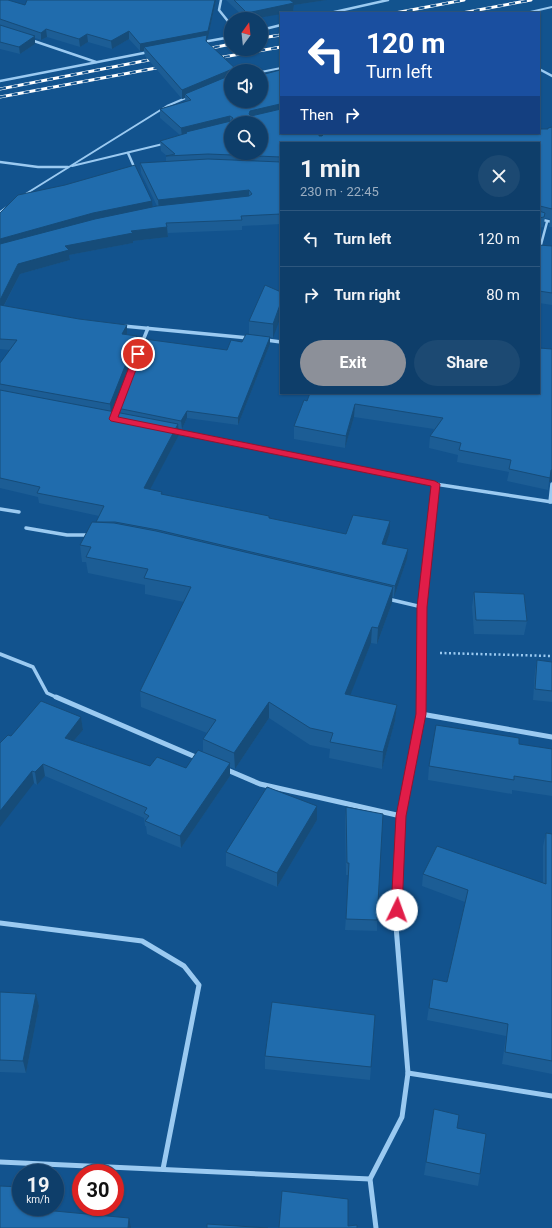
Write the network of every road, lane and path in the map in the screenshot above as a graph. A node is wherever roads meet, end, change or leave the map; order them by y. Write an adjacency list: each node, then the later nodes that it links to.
1 (221, 0): 8 (street)
2 (365, 0): 4 (street)
3 (388, 0): 4 (street)
4 (369, 4): 6 (street)
5 (552, 7): 7 (lane)
6 (334, 12)
7 (530, 12)
8 (224, 16)
9 (280, 25): 10 (street)
10 (268, 28)
11 (224, 38): 13 (street)
12 (30, 39): 15 (street)
13 (201, 42)
14 (156, 51): 15 (street)
15 (96, 62): 20 (street)
16 (280, 68): 18 (lane)
17 (540, 70): 19 (street)
18 (268, 71)
19 (552, 76)
20 (0, 82)
21 (193, 95): 25 (lane)
22 (165, 144): 23 (lane)
23 (128, 153): 25 (lane); 26 (street)
24 (0, 162): 25 (street)
25 (68, 167): 28 (lane)
26 (135, 170): 27 (lane)
27 (142, 170)
28 (18, 199)
29 (12, 203): 30 (lane)
30 (0, 212)
31 (540, 219): 32 (street)
32 (547, 222): 33 (street); 34 (street)
33 (552, 222)
34 (540, 248)
35 (118, 326): 36 (street)
36 (148, 328): 37 (street); 40 (street)
37 (257, 339)
38 (265, 340): 39 (street)
39 (280, 342)
40 (137, 356)
41 (166, 429): 42 (street)
42 (435, 484): 44 (street); 50 (street)
43 (552, 484): 44 (street)
44 (551, 502)
45 (0, 509): 46 (street)
46 (19, 512)
47 (26, 528): 48 (street)
48 (95, 535)
49 (383, 598): 50 (street)
50 (422, 607): 51 (street)
51 (421, 653): 53 (path); 54 (street)
52 (0, 654): 56 (street)
53 (552, 656)
54 (421, 714): 55 (street); 58 (street)
55 (552, 737)
56 (201, 759)
57 (223, 768): 58 (street)
58 (401, 816): 60 (street)
59 (0, 923): 63 (street)
60 (408, 1073): 61 (street); 64 (street)
61 (552, 1096)
62 (0, 1162): 63 (street)
63 (163, 1169): 64 (street)
64 (370, 1179): 65 (street)
65 (376, 1228)

